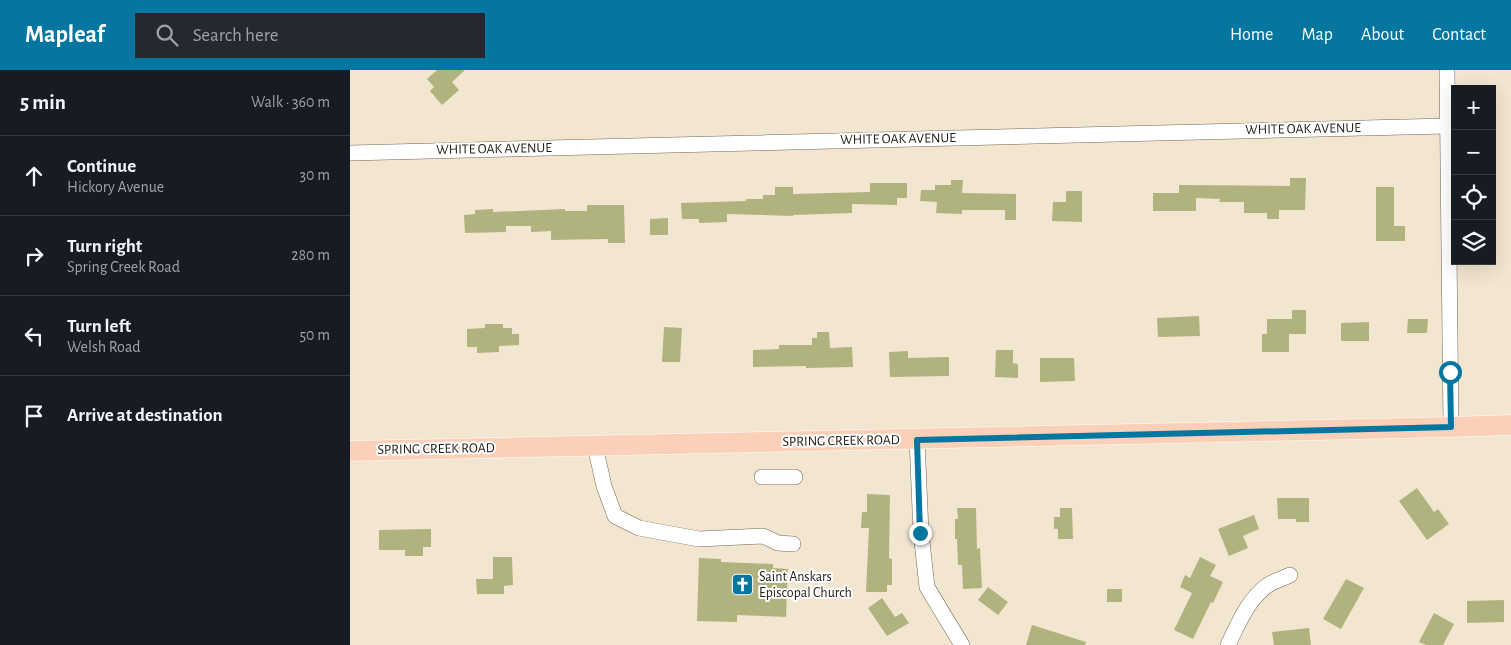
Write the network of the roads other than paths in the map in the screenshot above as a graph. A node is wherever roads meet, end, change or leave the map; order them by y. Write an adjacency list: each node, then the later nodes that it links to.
1 (1447, 70): 2 (street)
2 (1447, 126): 3 (street, WHITE OAK AVENUE); 5 (street)
3 (350, 152)
4 (1511, 425): 5 (main road, SPRING CREEK ROAD)
5 (1451, 427): 6 (main road, SPRING CREEK ROAD)
6 (917, 440): 7 (main road, SPRING CREEK ROAD); 13 (street)
7 (595, 446): 8 (main road, SPRING CREEK ROAD); 11 (street)
8 (350, 450)
9 (762, 477): 10 (street)
10 (795, 477)
11 (793, 544)
12 (1290, 575): 14 (street)
13 (962, 645)
14 (1228, 645)

